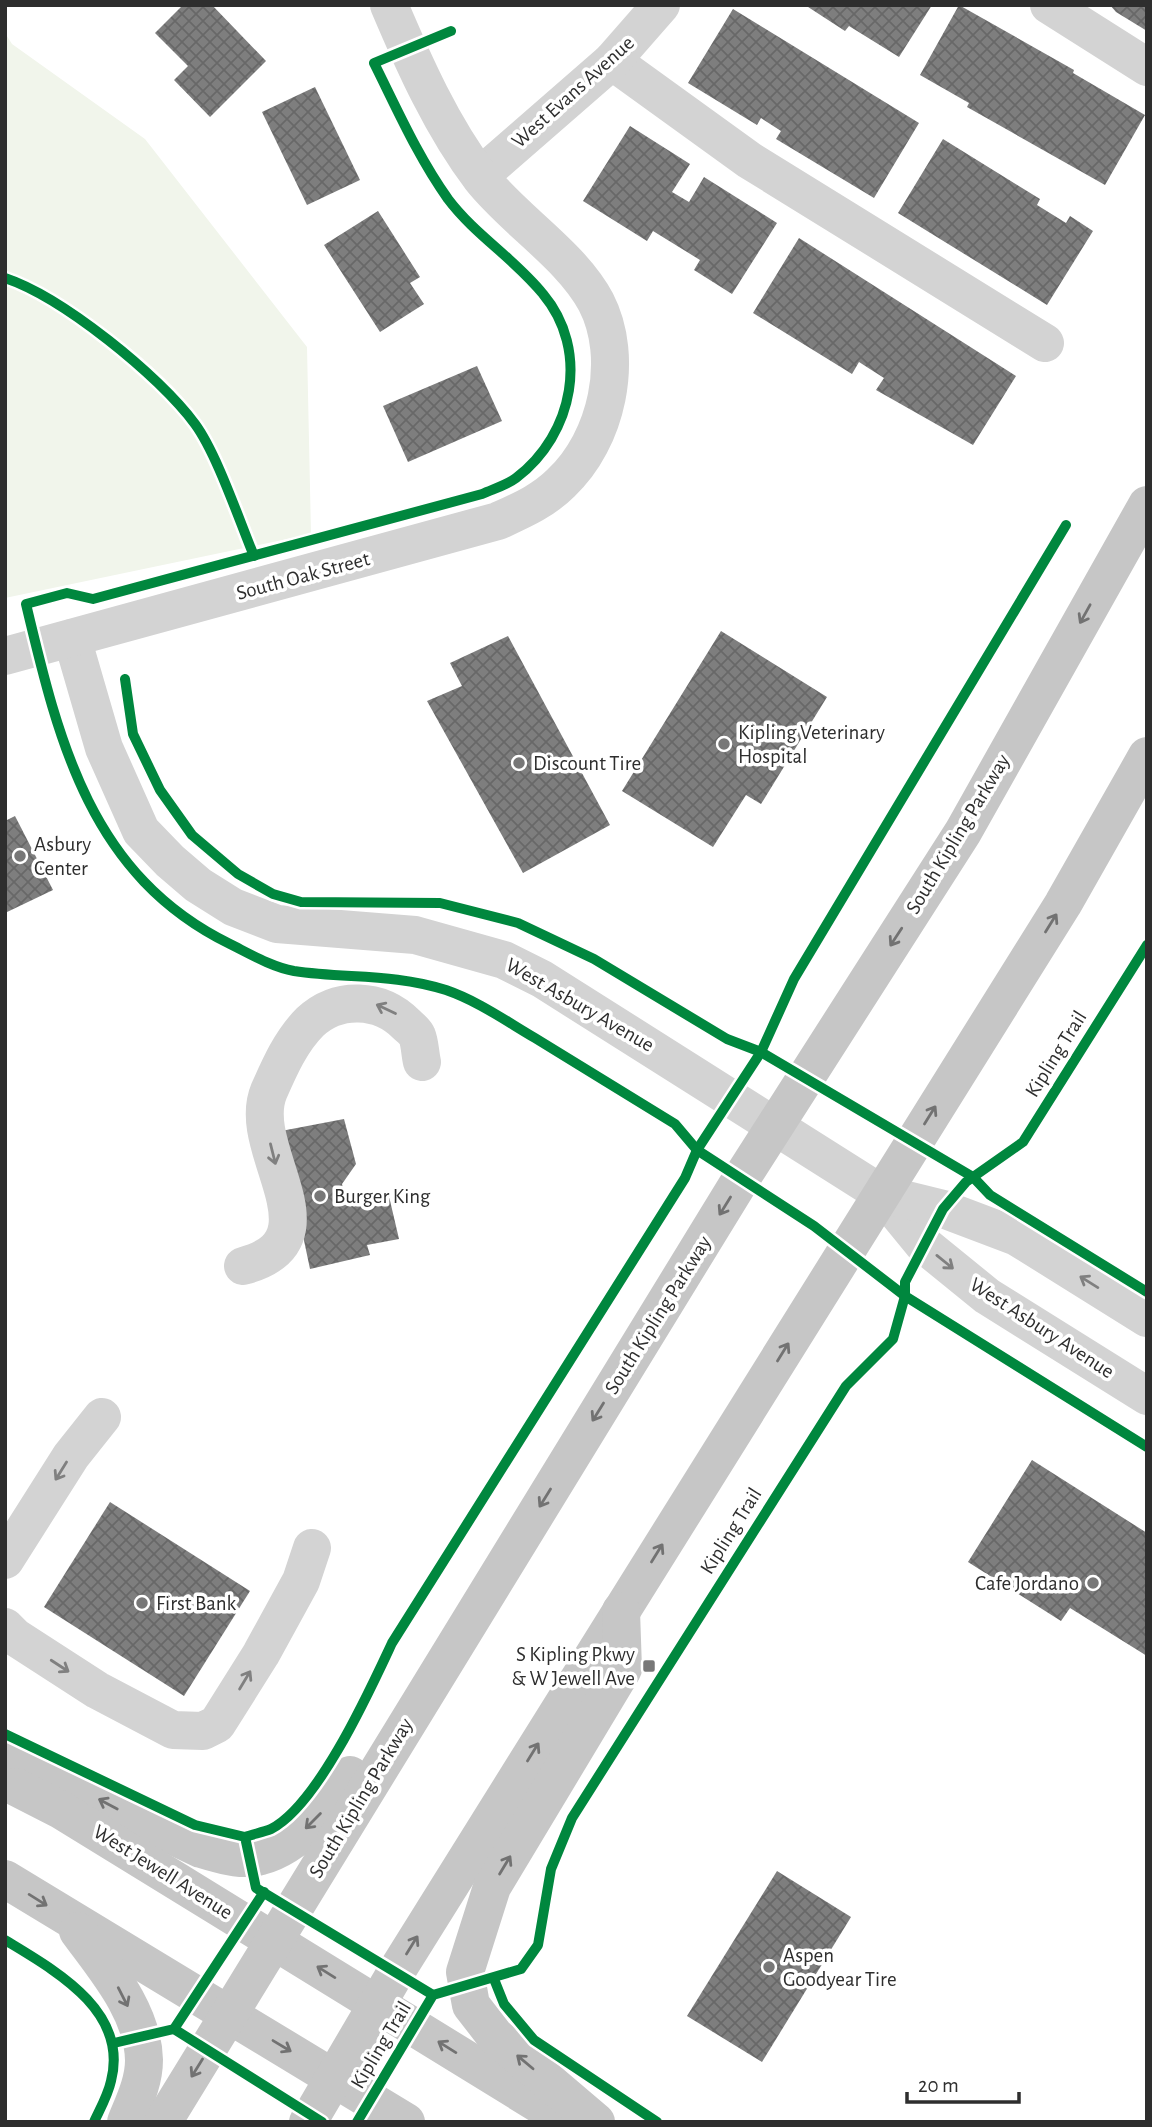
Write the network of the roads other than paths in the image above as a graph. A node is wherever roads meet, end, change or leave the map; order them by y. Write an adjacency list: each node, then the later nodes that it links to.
1 (389, 5): 6 (street)
2 (661, 5): 4 (street, West Evans Avenue)
3 (1049, 5): 5 (street)
4 (611, 61): 6 (street, West Evans Avenue); 7 (street)
5 (1147, 67)
6 (480, 176): 9 (street, South Oak Street)
7 (1045, 343)
8 (1147, 505): 13 (main road, South Kipling Parkway, one-way to 13)
9 (72, 638): 10 (street, South Oak Street); 13 (street, West Asbury Avenue)
10 (5, 656)
11 (1147, 756): 14 (main road, one-way to 11)
12 (422, 1062): 15 (street, one-way to 15)
13 (774, 1127): 14 (street, West Asbury Avenue); 20 (main road, South Kipling Parkway, one-way to 20)
14 (881, 1194): 16 (street, one-way to 14); 17 (street, West Asbury Avenue, one-way to 17); 22 (main road, one-way to 14)
15 (243, 1266)
16 (1147, 1318)
17 (1147, 1396)
18 (102, 1417): 21 (street, one-way to 21)
19 (312, 1549): 23 (street, one-way to 19)
20 (513, 1549): 24 (main road, one-way to 24); 28 (main road, South Kipling Parkway)
21 (5, 1560)
22 (621, 1611): 29 (main road, one-way to 22); 37 (main road, one-way to 22)
23 (5, 1627)
24 (5, 1756)
25 (5, 1781): 28 (main road, West Jewell Avenue)
26 (5, 1879): 27 (main road, one-way to 27)
27 (71, 1920): 30 (main road); 32 (main road, one-way to 32)
28 (274, 1941): 29 (main road, West Jewell Avenue, one-way to 28); 30 (main road, South Kipling Parkway)
29 (377, 2004): 31 (main road); 36 (main road, West Jewell Avenue, one-way to 29)
30 (230, 2014): 31 (main road, one-way to 31); 33 (main road, South Kipling Parkway, one-way to 33)
31 (334, 2077): 34 (main road); 35 (main road)
32 (126, 2122)
33 (163, 2122)
34 (307, 2122)
35 (406, 2122)
36 (568, 2122)
37 (596, 2122)

